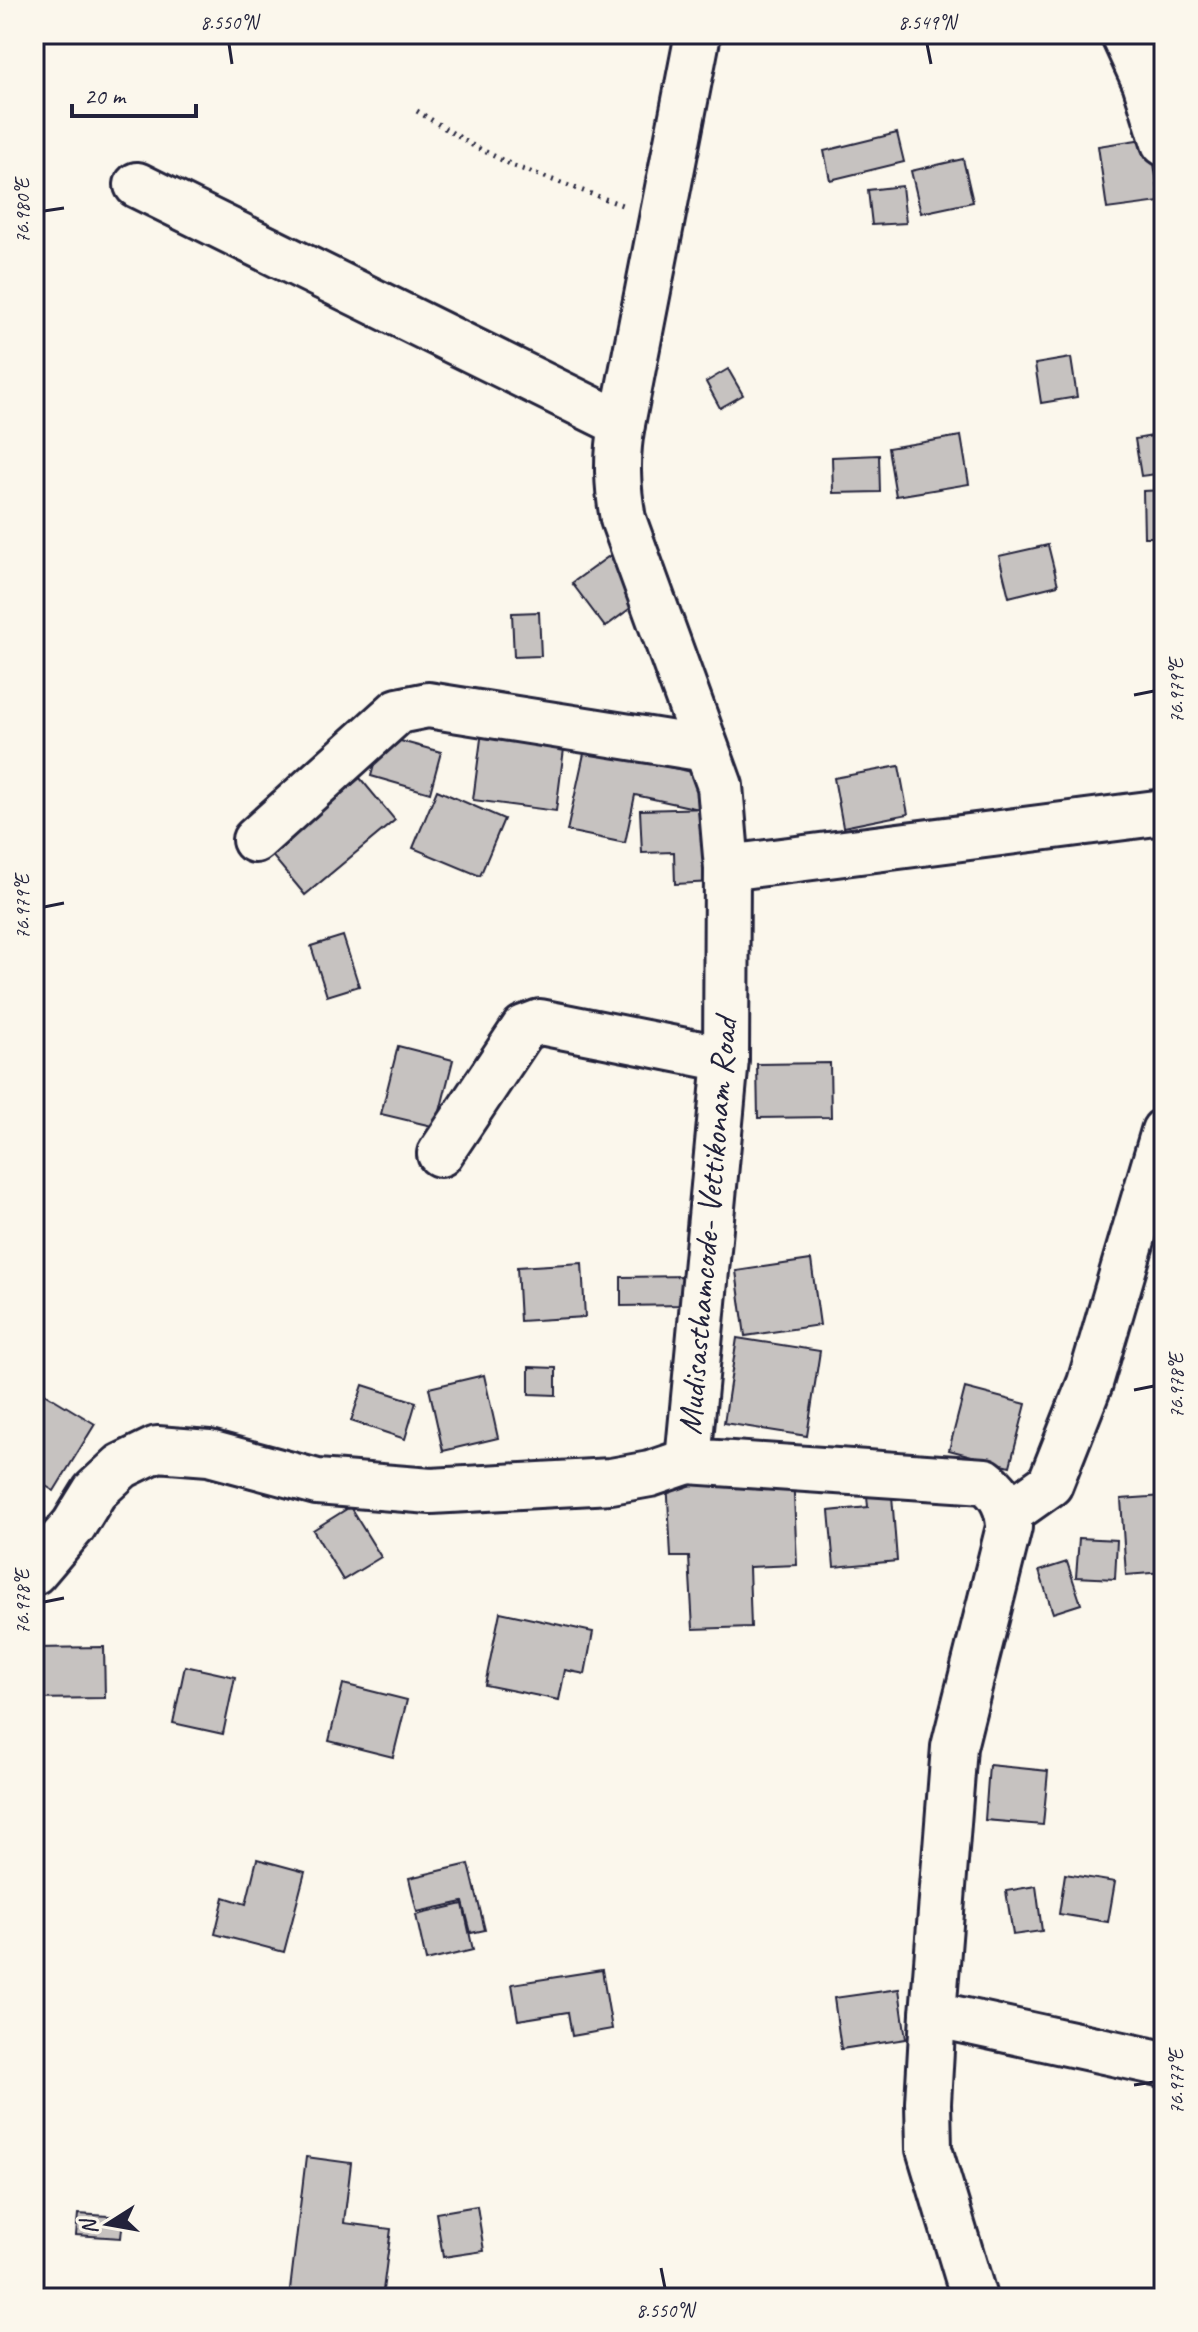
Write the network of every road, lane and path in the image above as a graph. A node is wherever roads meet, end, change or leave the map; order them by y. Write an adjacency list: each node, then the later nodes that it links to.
1 (698, 34): 7 (street, Mudisasthamcode- Vettikonam Road)
2 (1123, 34): 3 (street)
3 (1154, 82): 5 (street)
4 (417, 111): 7 (path)
5 (1164, 143)
6 (137, 185): 8 (street)
7 (661, 219): 8 (street, Mudisasthamcode- Vettikonam Road)
8 (622, 424): 9 (street, Mudisasthamcode- Vettikonam Road)
9 (706, 749): 11 (street); 12 (street, Mudisasthamcode- Vettikonam Road)
10 (1164, 812): 12 (street)
11 (255, 840)
12 (727, 868): 13 (street, Mudisasthamcode- Vettikonam Road)
13 (726, 1059): 15 (street); 16 (street, Mudisasthamcode- Vettikonam Road)
14 (1164, 1131): 17 (street)
15 (440, 1154)
16 (688, 1461): 17 (street, Mudisasthamcode- Vettikonam Road); 18 (street)
17 (1009, 1513): 19 (street)
18 (34, 1572)
19 (933, 2014): 20 (street); 21 (street)
20 (1164, 2064)
21 (974, 2298)

